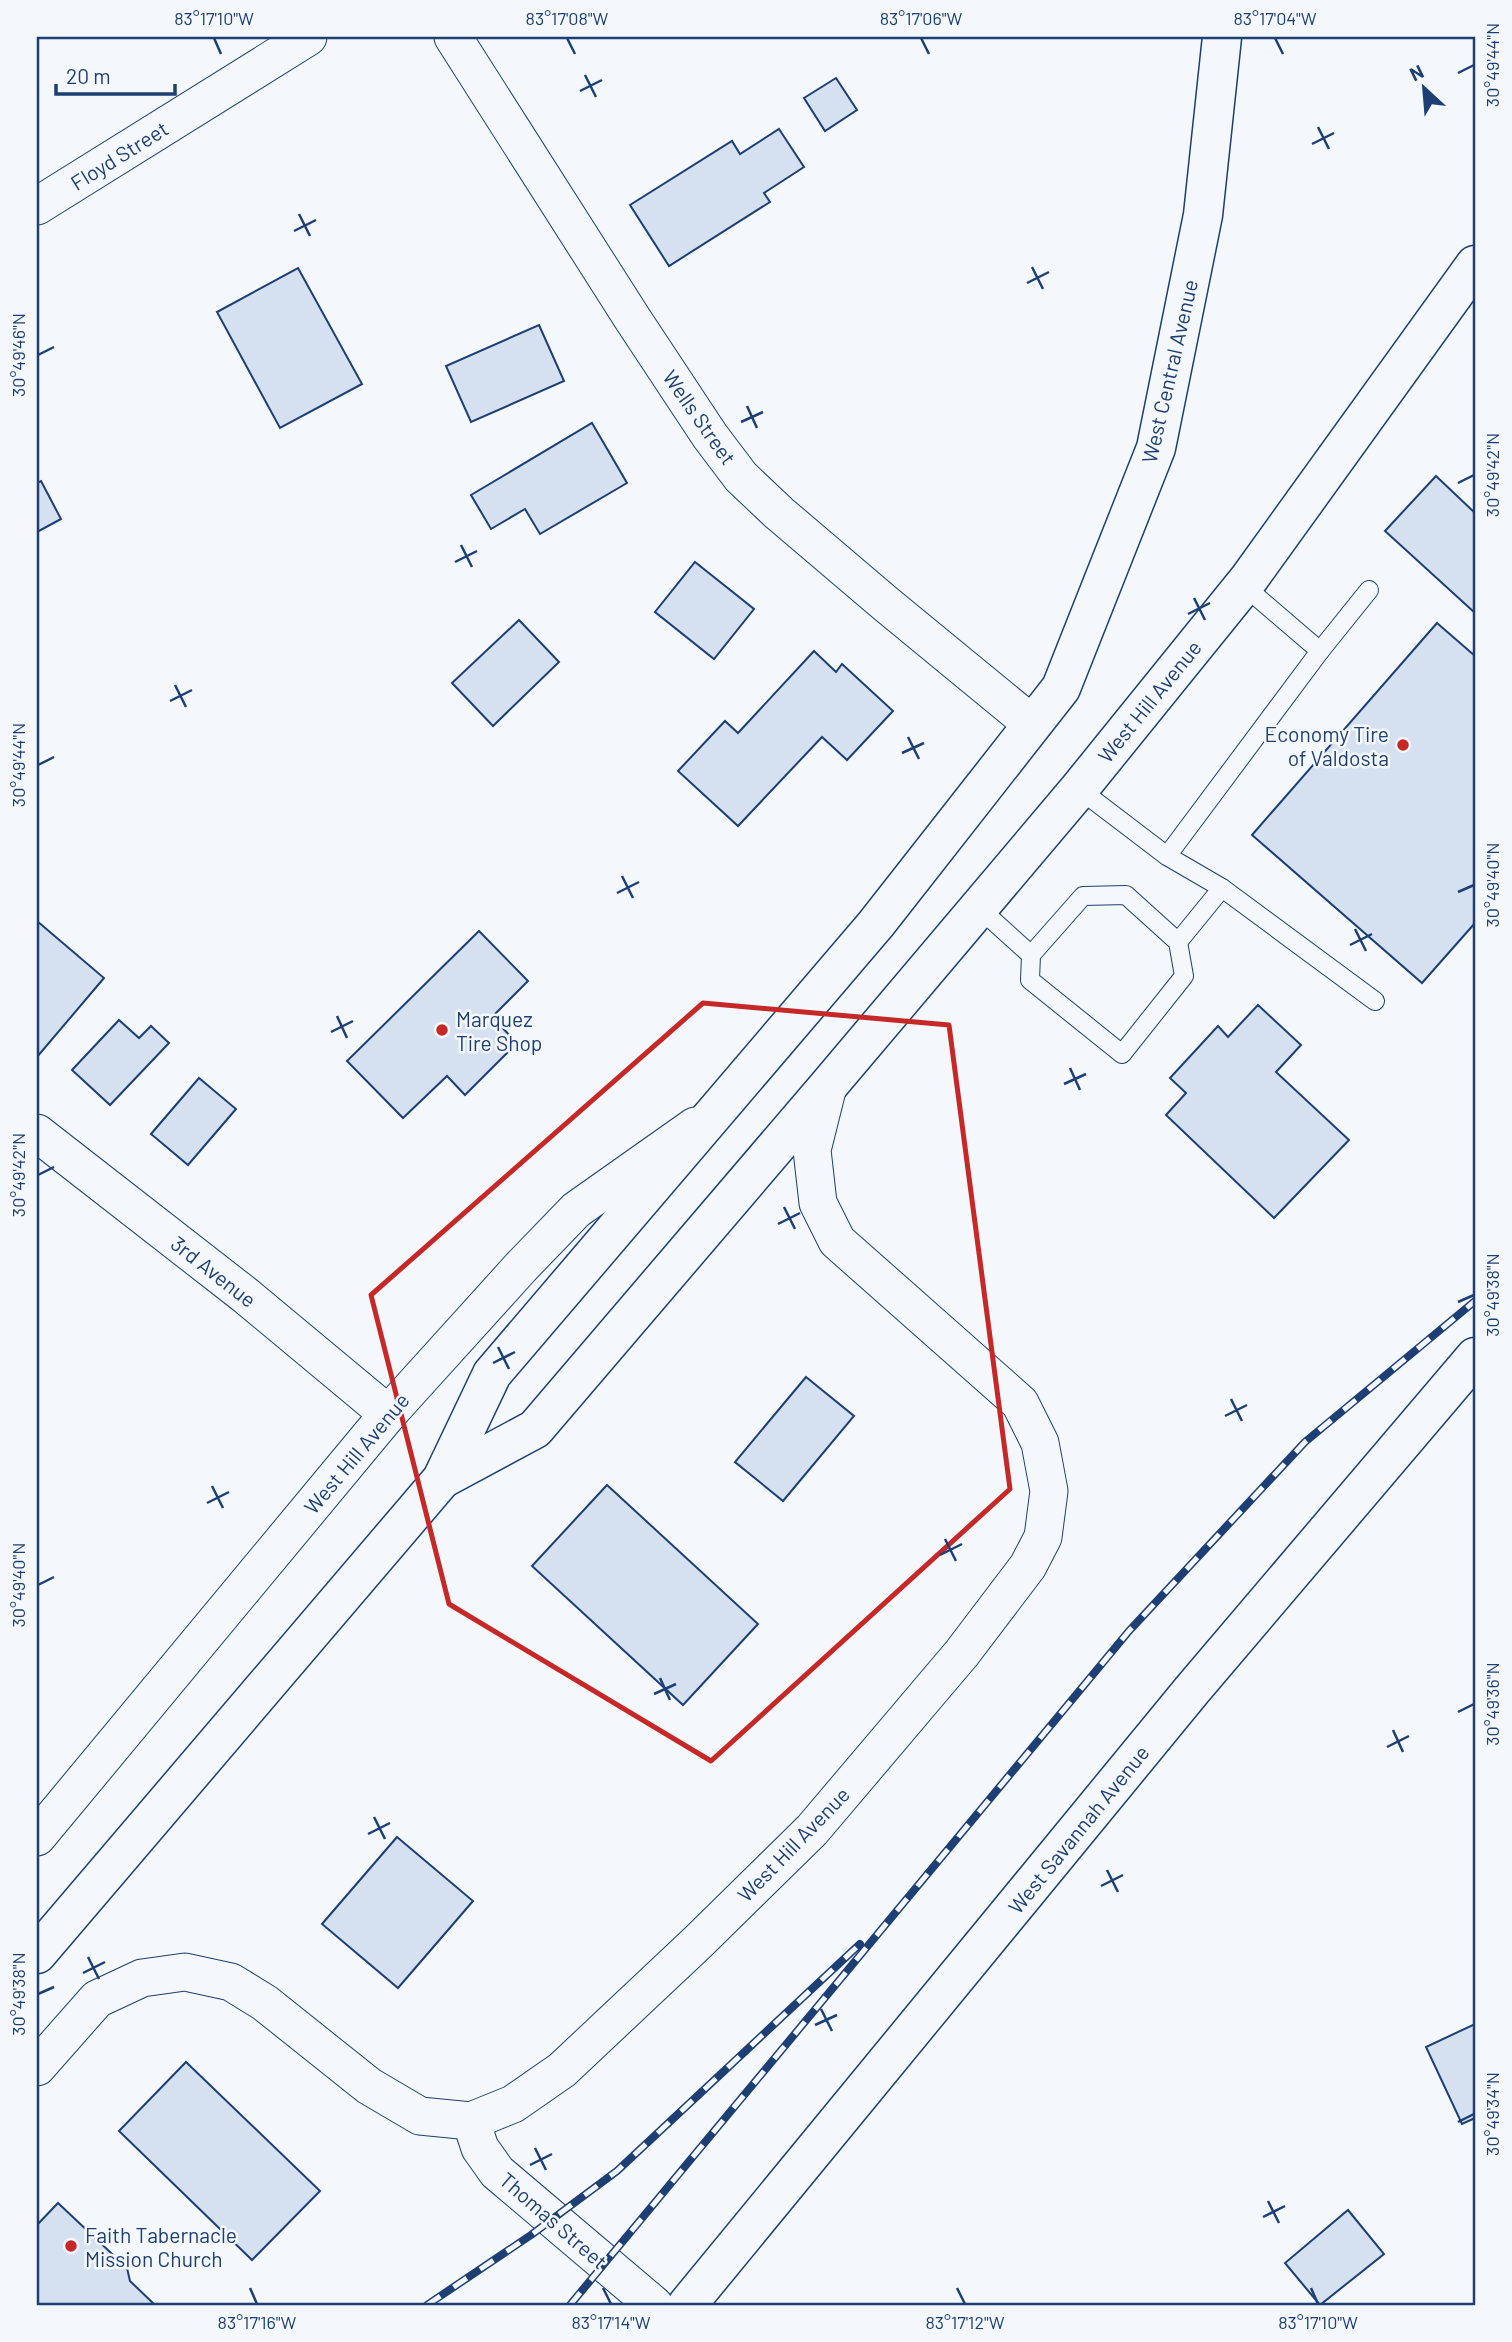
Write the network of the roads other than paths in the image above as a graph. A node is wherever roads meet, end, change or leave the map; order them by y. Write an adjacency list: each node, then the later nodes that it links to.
1 (308, 37): 6 (street, Floyd Street)
2 (453, 37): 11 (street, Wells Street)
3 (1222, 37): 5 (main road, West Central Avenue)
4 (1247, 37): 5 (main road)
5 (1218, 75): 11 (main road, West Central Avenue)
6 (37, 206)
7 (1475, 265): 8 (main road, West Hill Avenue)
8 (1243, 586): 10 (lane); 12 (main road, West Hill Avenue)
9 (1369, 590): 10 (lane)
10 (1320, 651): 13 (lane)
11 (1032, 724): 20 (main road, West Hill Avenue)
12 (1079, 789): 13 (lane); 15 (main road, West Hill Avenue)
13 (1167, 856): 14 (lane)
14 (1222, 888): 16 (lane); 18 (lane)
15 (979, 908): 17 (lane); 19 (main road, West Hill Avenue)
16 (1178, 942): 17 (lane); 17 (lane)
17 (1031, 955)
18 (1375, 1001)
19 (828, 1086): 24 (main road, West Hill Avenue); 28 (street, West Hill Avenue)
20 (716, 1111): 23 (street, West Hill Avenue); 24 (main road, West Hill Avenue)
21 (37, 1133): 23 (street, 3rd Avenue)
22 (1475, 1357): 30 (main road, West Savannah Avenue)
23 (388, 1414): 25 (street, West Hill Avenue)
24 (442, 1479): 26 (main road, West Hill Avenue)
25 (37, 1837)
26 (37, 1954)
27 (37, 2067): 28 (street, West Hill Avenue)
28 (471, 2121): 29 (street, Thomas Street)
29 (654, 2305)
30 (687, 2305)

